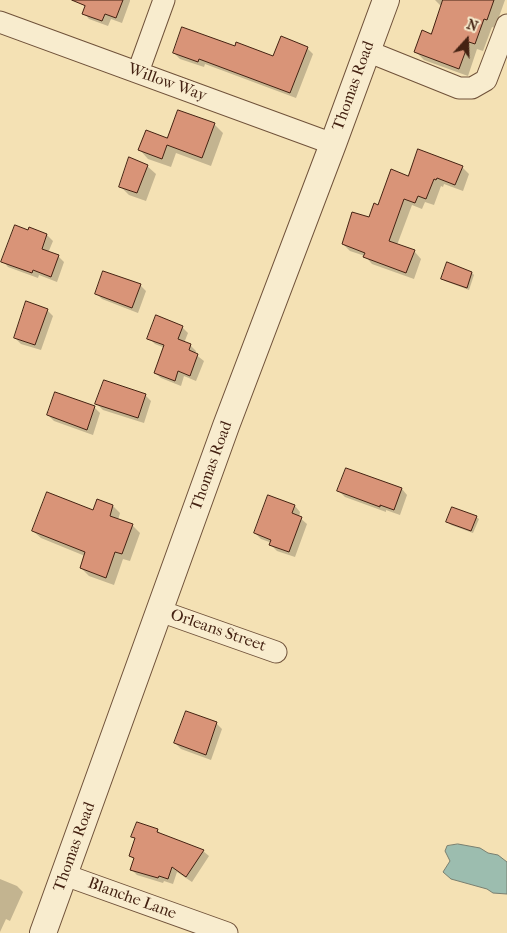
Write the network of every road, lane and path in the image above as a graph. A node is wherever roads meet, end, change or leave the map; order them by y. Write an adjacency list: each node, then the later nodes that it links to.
1 (164, 0): 6 (street)
2 (386, 0): 5 (street, Thomas Road)
3 (0, 22): 6 (street, Willow Way)
4 (507, 25): 5 (street)
5 (367, 51): 7 (street, Thomas Road)
6 (138, 72): 7 (street, Willow Way)
7 (333, 144): 8 (street, Thomas Road)
8 (160, 611): 9 (street, Orleans Street); 10 (street, Thomas Road)
9 (276, 652)
10 (65, 875): 11 (street, Thomas Road); 12 (street, Blanche Lane)
11 (43, 933)
12 (227, 933)

